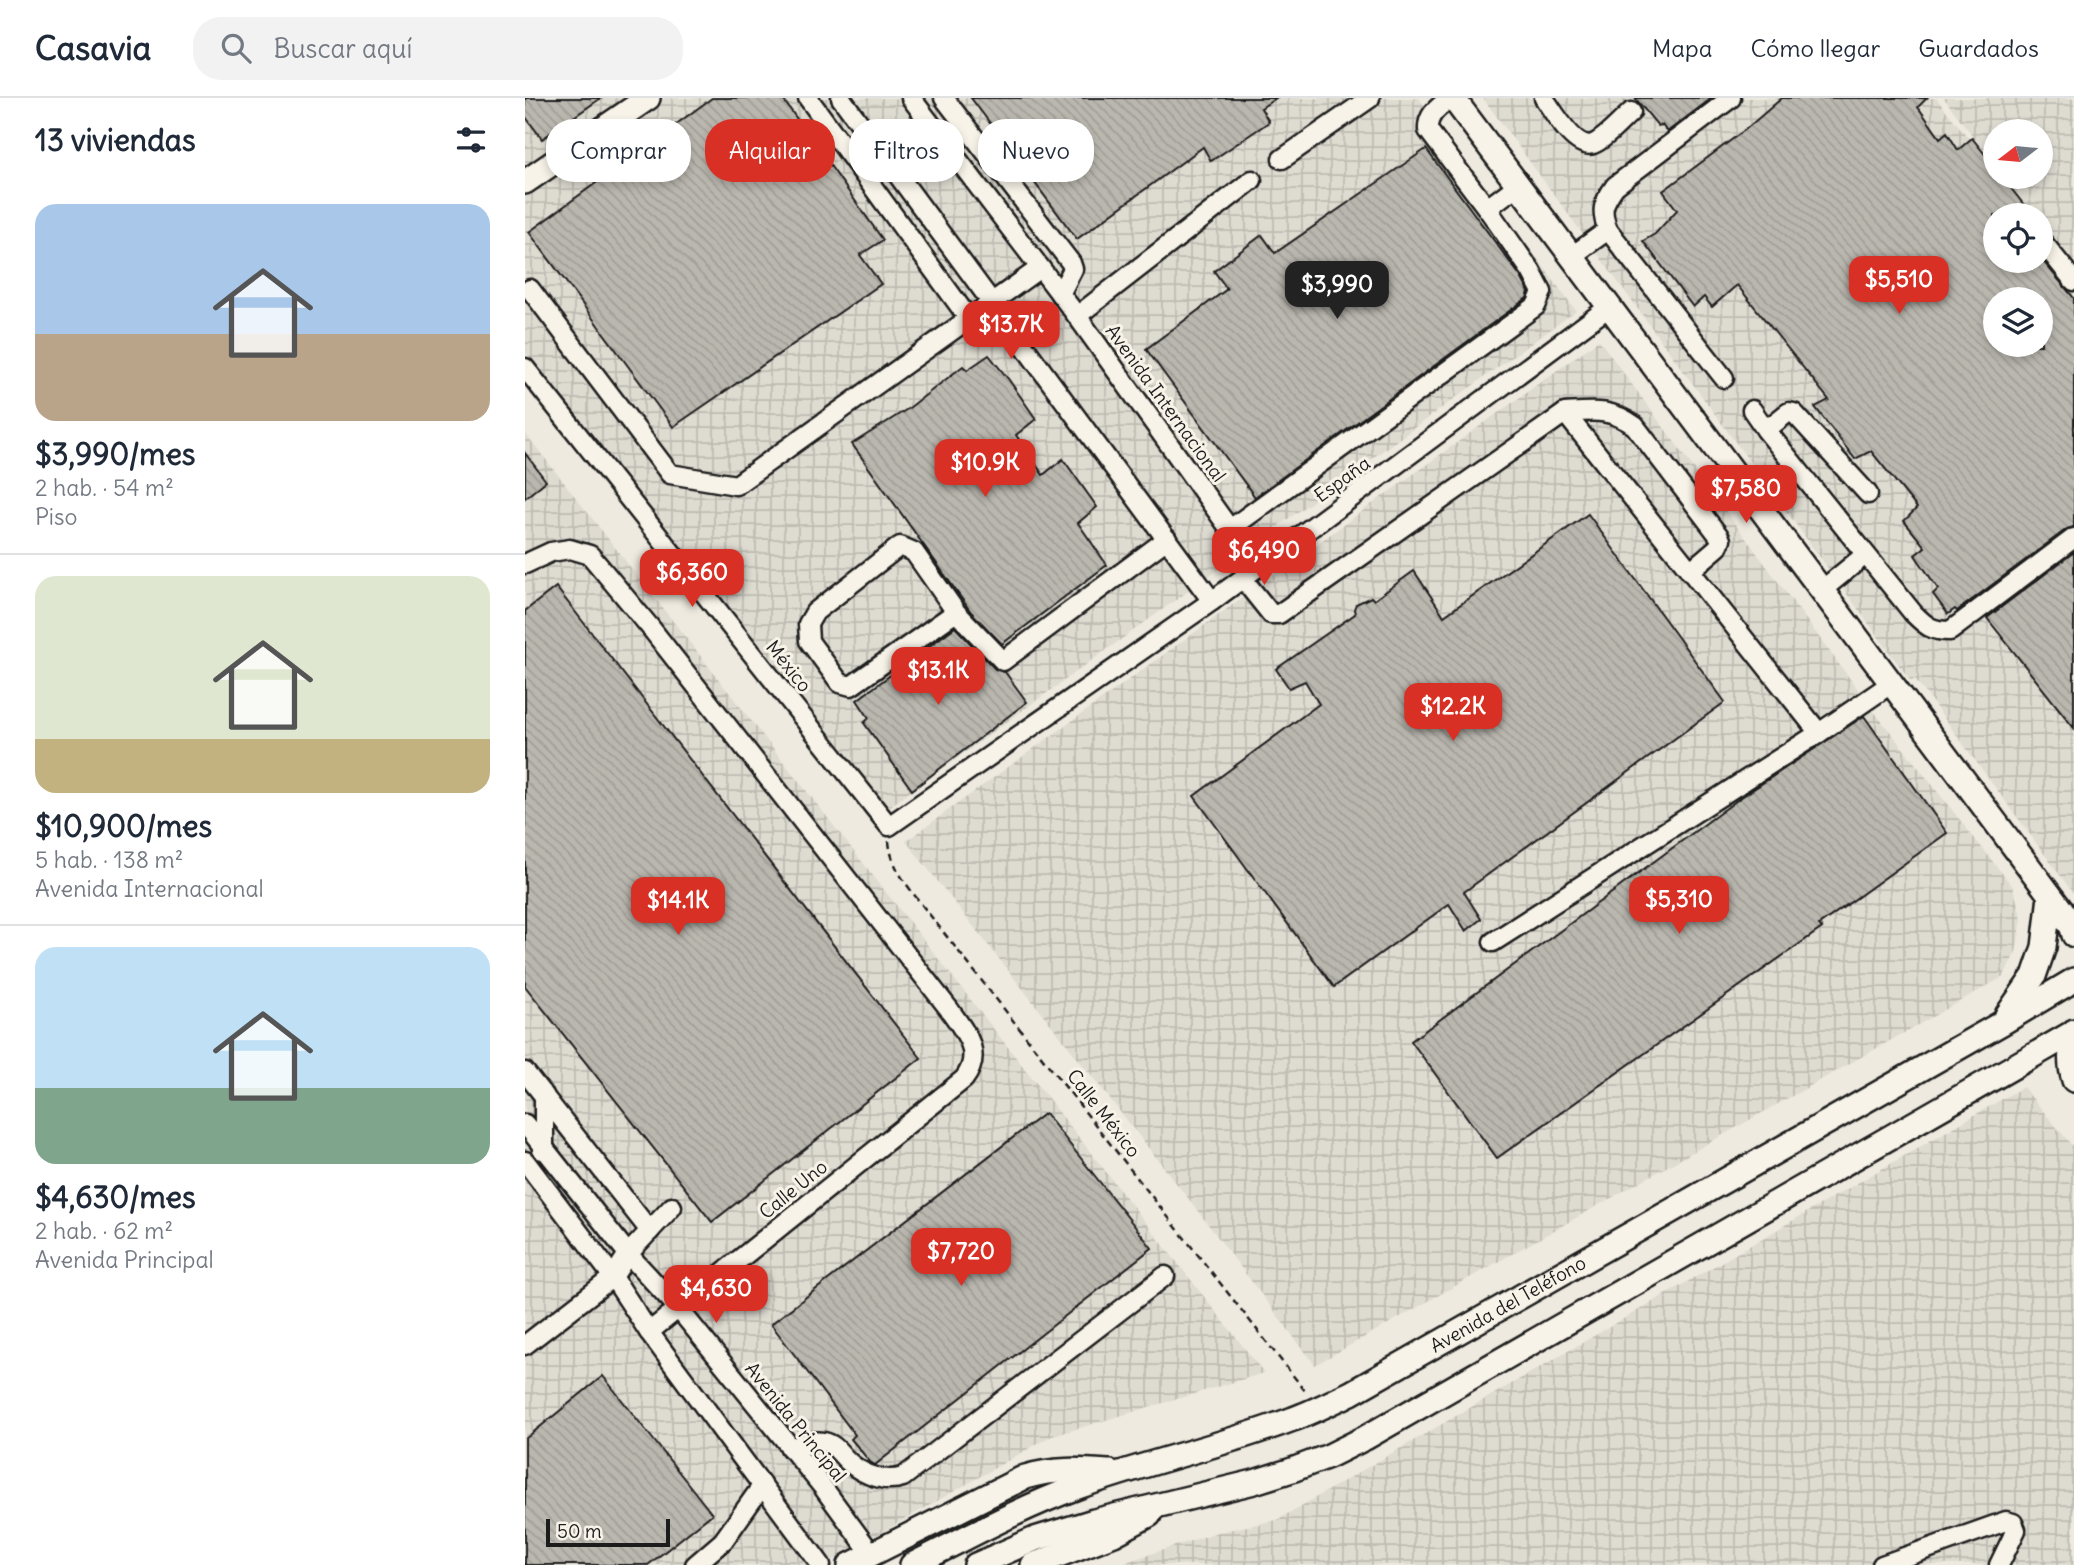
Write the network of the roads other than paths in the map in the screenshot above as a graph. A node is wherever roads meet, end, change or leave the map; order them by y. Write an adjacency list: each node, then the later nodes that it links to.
1 (648, 98): 13 (main road)
2 (808, 98): 26 (street)
3 (841, 98): 23 (street)
4 (911, 98): 19 (street, Avenida Internacional)
5 (944, 98): 22 (street)
6 (1370, 98): 11 (street)
7 (1452, 98): 14 (main road); 15 (street)
8 (1543, 98): 10 (street)
9 (1731, 98): 16 (street)
10 (1631, 113)
11 (1282, 159)
12 (1252, 180): 25 (street)
13 (525, 182)
14 (1518, 185): 15 (street); 18 (main road)
15 (1489, 211): 33 (street)
16 (1608, 230): 18 (street); 28 (street)
17 (2053, 255): 20 (street)
18 (1572, 256): 24 (main road)
19 (1039, 268): 22 (street, Avenida Internacional); 23 (street)
20 (2074, 281)
21 (530, 289): 26 (street)
22 (1060, 294): 25 (street, Avenida Internacional)
23 (992, 303): 26 (street); 35 (street)
24 (1609, 307): 39 (street, España); 40 (main road)
25 (1077, 316): 33 (street, Avenida Internacional)
26 (969, 318)
27 (525, 368): 45 (street, México)
28 (1724, 378)
29 (1752, 410): 31 (street)
30 (1565, 413): 38 (street); 38 (street); 39 (street, Avenida Internacional)
31 (1766, 430): 32 (street); 36 (street)
32 (1868, 494)
33 (1230, 529): 39 (street, Avenida Internacional)
34 (2074, 538): 36 (street)
35 (1167, 539): 41 (street); 42 (street)
36 (1865, 555): 40 (street)
37 (525, 564): 63 (street, Calle Uno)
38 (1690, 571): 44 (street)
39 (1250, 573): 41 (street, España)
40 (1822, 590): 43 (main road)
41 (1212, 601): 45 (street, España)
42 (956, 612): 42 (street)
43 (1892, 684): 44 (street); 46 (main road)
44 (1819, 733): 48 (street)
45 (890, 826)
46 (2050, 896): 47 (main road); 50 (main road)
47 (2074, 935)
48 (1493, 942)
49 (2074, 980): 50 (main road, Avenida del Teléfono)
50 (2001, 1023): 67 (main road, Avenida del Teléfono)
51 (2073, 1036): 53 (main road); 69 (main road)
52 (525, 1072): 54 (street)
53 (2074, 1080)
54 (544, 1096): 56 (street); 59 (street)
55 (525, 1124): 56 (street, Avenida Principal)
56 (544, 1147): 57 (street); 60 (street, Avenida Principal)
57 (527, 1163): 62 (street)
58 (672, 1207): 59 (street)
59 (650, 1231): 60 (street)
60 (628, 1254): 62 (street); 63 (street, Avenida Principal)
61 (1165, 1276): 66 (street)
62 (613, 1277): 64 (street); 65 (street)
63 (678, 1308): 64 (street, Calle Uno); 66 (street, Avenida Principal)
64 (649, 1332): 68 (street)
65 (525, 1345)
66 (790, 1448): 70 (street, Avenida Principal)
67 (1120, 1473): 70 (main road); 75 (main road, Avenida del Teléfono)
68 (762, 1486): 72 (street); 73 (street)
69 (1170, 1502): 76 (main road); 77 (main road)
70 (871, 1553): 74 (main road)
71 (2003, 1564): 78 (street)
72 (695, 1565)
73 (821, 1565)
74 (850, 1565)
75 (912, 1565)
76 (976, 1565)
77 (1033, 1565)
78 (1882, 1565)

